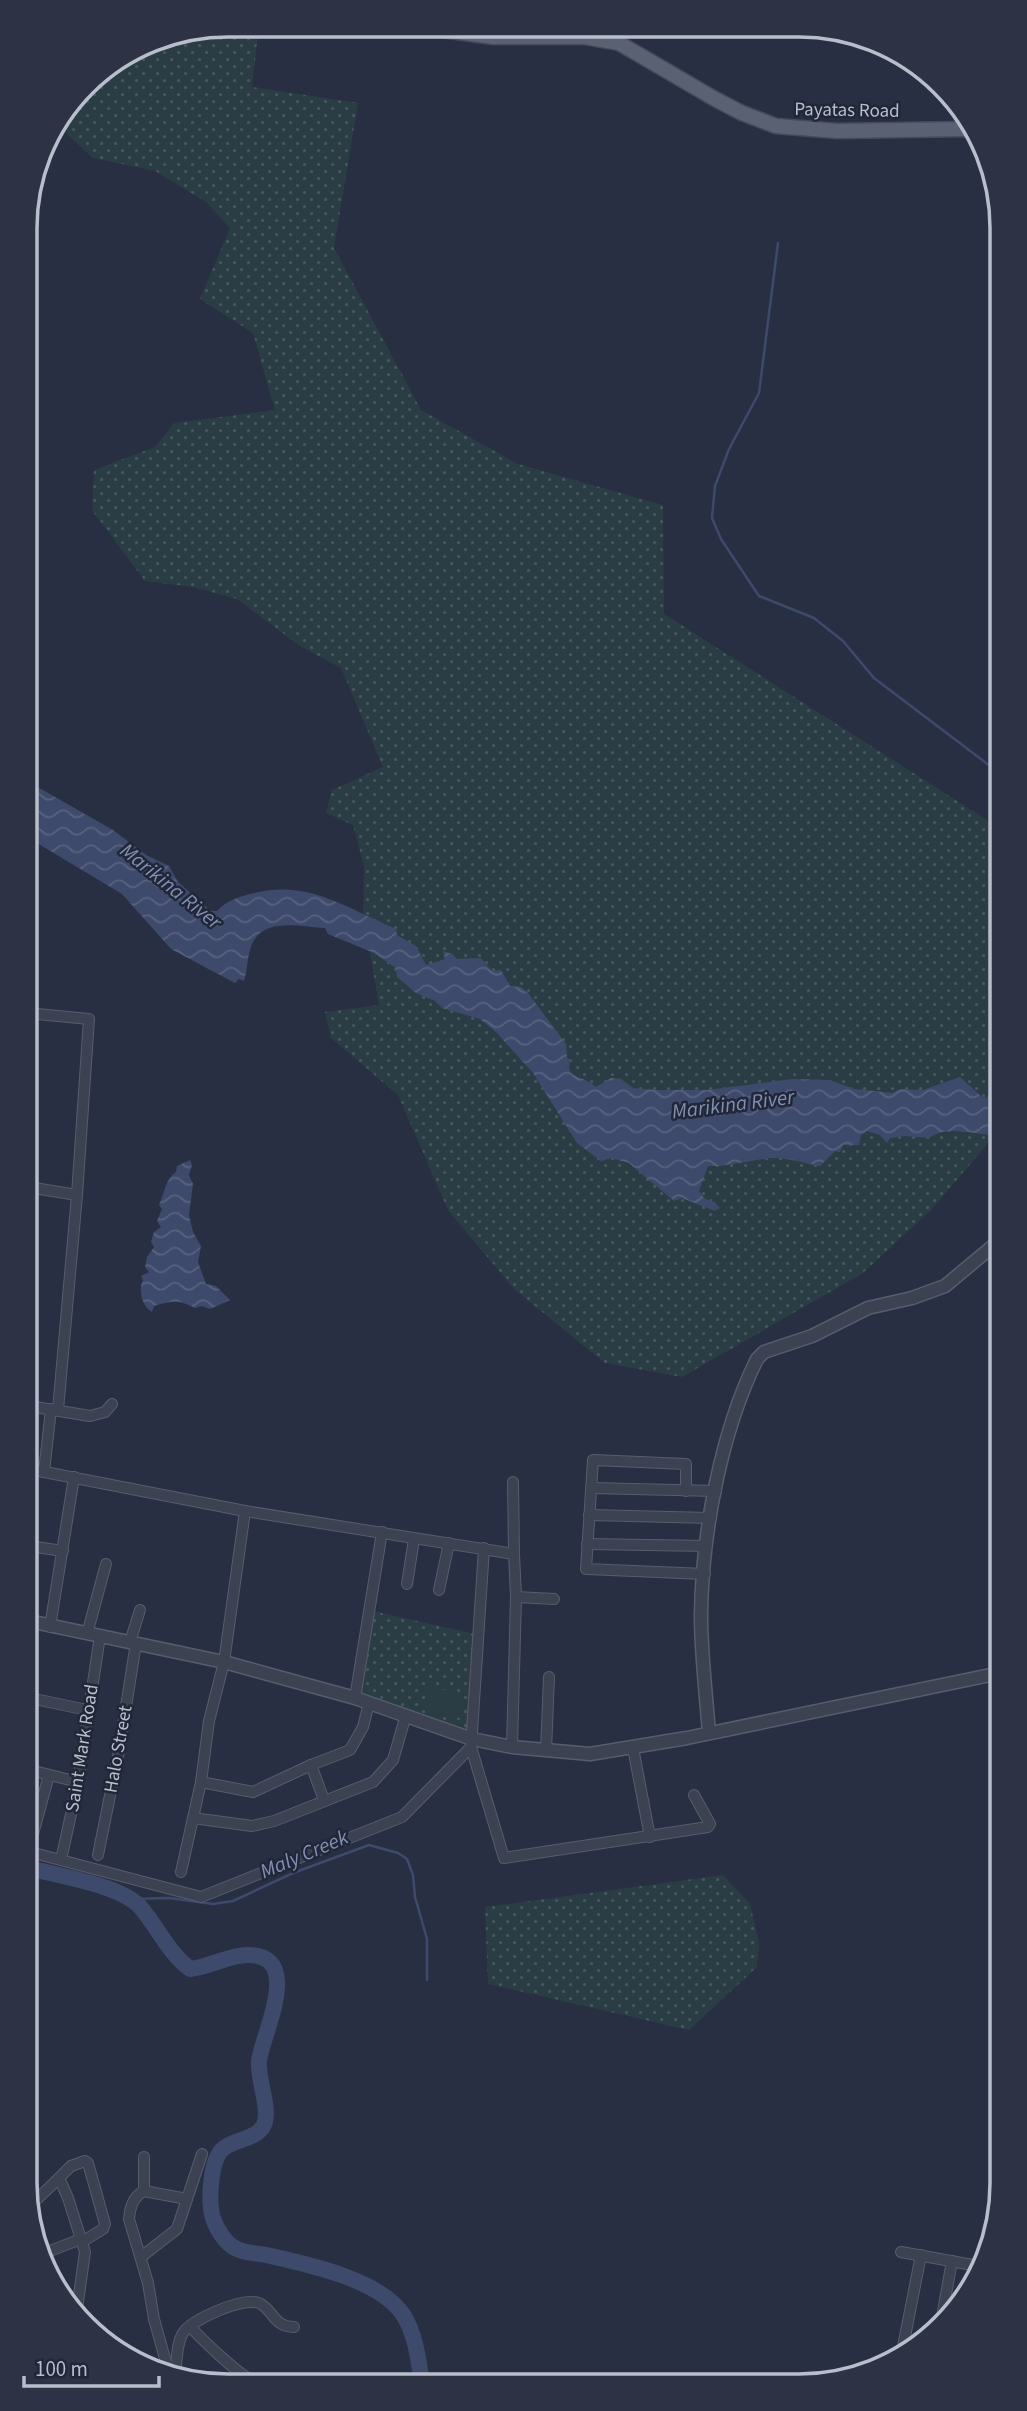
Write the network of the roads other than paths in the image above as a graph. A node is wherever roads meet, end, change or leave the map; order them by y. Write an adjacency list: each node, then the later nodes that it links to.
1 (494, 37): 2 (main road, Payatas Road)
2 (585, 37)
3 (585, 37): 4 (main road, Payatas Road)
4 (963, 129)
5 (37, 1014): 7 (street)
6 (37, 1188): 7 (street)
7 (77, 1195): 11 (street)
8 (990, 1248): 18 (street)
9 (112, 1404): 11 (street)
10 (37, 1407): 11 (street)
11 (54, 1409): 13 (street)
12 (37, 1471): 13 (street)
13 (44, 1472): 14 (street)
14 (74, 1477): 19 (street); 29 (street)
15 (513, 1482): 30 (street)
16 (591, 1488): 17 (street); 17 (street); 20 (street)
17 (687, 1491): 18 (street)
18 (716, 1491): 21 (street)
19 (245, 1511): 22 (street); 42 (street)
20 (589, 1515): 21 (street); 25 (street)
21 (710, 1518): 26 (street)
22 (382, 1532): 23 (street); 45 (street)
23 (415, 1539): 24 (street); 33 (street)
24 (449, 1543): 28 (street); 34 (street)
25 (587, 1544): 26 (street); 32 (street)
26 (707, 1546): 32 (street)
27 (37, 1547): 29 (street)
28 (484, 1548): 30 (street); 51 (street)
29 (63, 1551): 39 (street)
30 (514, 1554): 35 (street)
31 (106, 1564): 40 (street, Saint Mark Road)
32 (705, 1574): 50 (street)
33 (407, 1584)
34 (439, 1590)
35 (516, 1597): 36 (street); 52 (street)
36 (554, 1599)
37 (140, 1610): 41 (street, Halo Street)
38 (37, 1623): 39 (street)
39 (50, 1627): 40 (street)
40 (93, 1635): 41 (street); 48 (street, Saint Mark Road)
41 (133, 1642): 42 (street); 66 (street, Halo Street)
42 (223, 1662): 45 (street); 59 (street)
43 (990, 1675): 50 (street)
44 (549, 1677): 54 (street)
45 (355, 1698): 47 (street)
46 (37, 1699): 48 (street)
47 (369, 1703): 49 (street); 55 (street)
48 (87, 1710): 58 (street, Saint Mark Road)
49 (406, 1715): 51 (street); 61 (street)
50 (709, 1732): 53 (street)
51 (472, 1743): 52 (street); 64 (street); 67 (street)
52 (512, 1747): 54 (street)
53 (633, 1748): 54 (street); 64 (street)
54 (546, 1751)
55 (311, 1765): 59 (street); 61 (street)
56 (37, 1772): 57 (street)
57 (48, 1774): 58 (street); 62 (street)
58 (78, 1782): 67 (street, Saint Mark Road)
59 (201, 1782): 63 (street)
60 (695, 1795): 64 (street)
61 (324, 1800): 63 (street)
62 (37, 1817)
63 (193, 1818): 68 (street)
64 (650, 1837)
65 (37, 1854): 67 (street)
66 (98, 1855)
67 (61, 1860)
68 (181, 1872)
69 (202, 2154): 74 (street)
70 (144, 2157): 72 (street)
71 (59, 2178): 73 (street); 75 (street); 75 (street)
72 (144, 2191): 74 (street); 79 (street)
73 (38, 2199)
74 (187, 2199): 79 (street)
75 (81, 2239): 76 (street); 82 (street)
76 (49, 2251)
77 (901, 2252): 78 (street)
78 (921, 2255): 80 (street); 86 (street)
79 (141, 2258): 87 (street)
80 (952, 2261): 81 (street); 83 (street)
81 (972, 2265)
82 (78, 2301)
83 (944, 2308)
84 (190, 2326): 85 (street); 88 (street); 89 (street)
85 (294, 2327)
86 (904, 2343)
87 (167, 2364)
88 (176, 2367)
89 (243, 2374)

